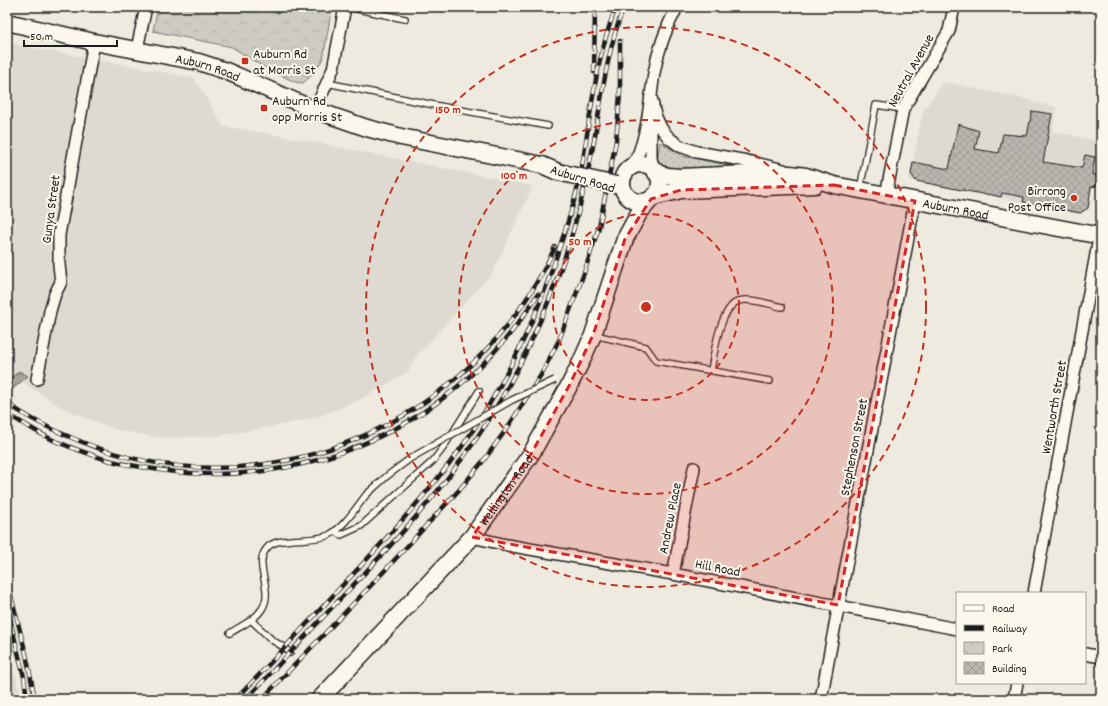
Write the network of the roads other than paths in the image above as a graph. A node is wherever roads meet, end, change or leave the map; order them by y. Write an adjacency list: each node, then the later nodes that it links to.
1 (146, 7): 9 (street)
2 (345, 7): 10 (street)
3 (348, 7): 6 (lane)
4 (677, 7): 11 (street)
5 (954, 7): 12 (street, Neutral Avenue)
6 (405, 19)
7 (7, 22): 8 (main road, Auburn Road)
8 (94, 42): 9 (main road, Auburn Road); 28 (street, Gunya Street)
9 (137, 49): 13 (main road, Auburn Road)
10 (327, 83): 13 (street); 14 (lane)
11 (651, 101): 15 (street); 16 (street, Auburn Road); 17 (street)
12 (903, 109): 19 (lane); 20 (street, Neutral Avenue)
13 (315, 110): 17 (main road, Auburn Road, bridge)
14 (548, 126)
15 (655, 171): 16 (main road, Auburn Road); 17 (main road); 21 (main road)
16 (806, 176): 18 (main road, Auburn Road)
17 (624, 180): 21 (main road); 24 (main road, Wellington Road)
18 (834, 185): 19 (main road, Auburn Road); 21 (main road, Auburn Road)
19 (860, 190): 20 (main road, Auburn Road)
20 (886, 195): 22 (main road, Auburn Road)
21 (652, 198): 24 (main road, Wellington Road)
22 (916, 201): 23 (main road, Auburn Road); 37 (street, Stephenson Street)
23 (1100, 233): 36 (street, Wentworth Street)
24 (625, 239): 26 (main road, Wellington Road)
25 (782, 308): 27 (lane)
26 (593, 335): 27 (lane); 30 (main road, Wellington Road)
27 (710, 371): 29 (lane)
28 (37, 379)
29 (770, 381)
30 (562, 383): 33 (lane, bridge); 34 (main road, Wellington Road)
31 (479, 391): 33 (lane)
32 (694, 468): 35 (street, Andrew Place)
33 (335, 531): 38 (lane)
34 (472, 536): 35 (street, Hill Road); 45 (main road, Wellington Road)
35 (673, 574): 37 (street, Hill Road)
36 (1034, 592)
37 (838, 605): 39 (street, Hill Road); 46 (street, Stephenson Street)
38 (251, 620): 40 (lane); 41 (lane)
39 (956, 629)
40 (230, 633)
41 (290, 653)
42 (1086, 654): 43 (street)
43 (1101, 657)
44 (1017, 684): 47 (street)
45 (320, 699)
46 (821, 699)
47 (1014, 699)

